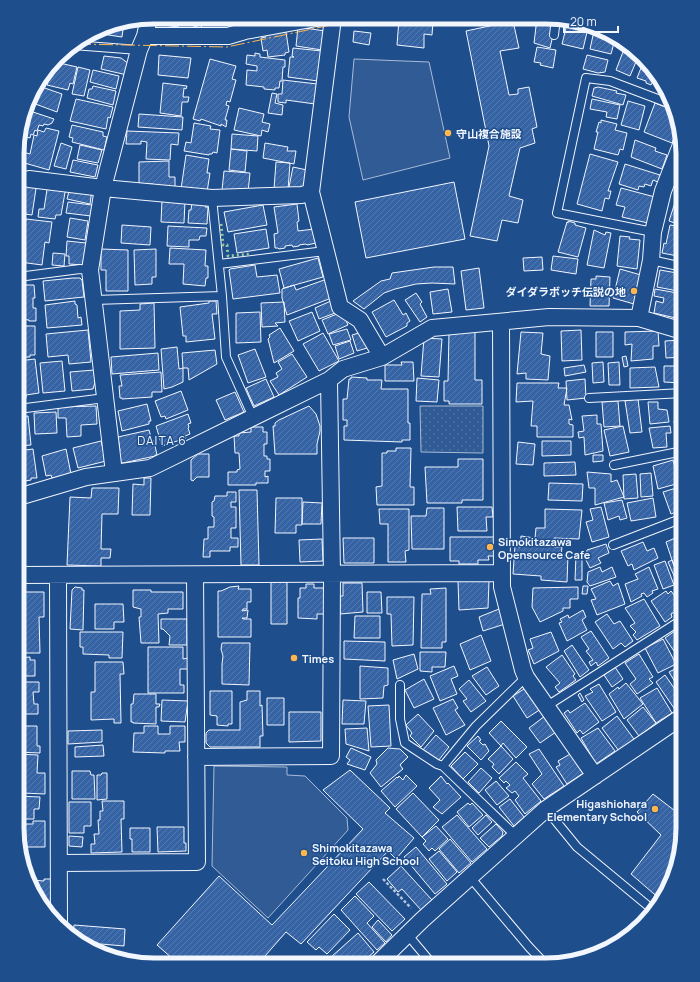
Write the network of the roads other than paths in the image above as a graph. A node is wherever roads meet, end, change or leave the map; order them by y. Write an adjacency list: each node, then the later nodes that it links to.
1 (147, 24): 6 (street)
2 (246, 24): 6 (street)
3 (332, 24): 12 (street)
4 (555, 25): 5 (lane)
5 (554, 35)
6 (142, 43): 7 (lane); 11 (street)
7 (83, 46)
8 (665, 102): 14 (lane)
9 (676, 158): 14 (street)
10 (29, 179): 11 (street)
11 (103, 188): 13 (street); 19 (street)
12 (311, 192): 13 (street); 15 (street)
13 (212, 198): 17 (lane)
14 (653, 232): 16 (street)
15 (325, 251): 17 (lane); 26 (street)
16 (651, 260): 18 (lane); 23 (street)
17 (219, 264): 21 (lane)
18 (676, 265)
19 (90, 270): 20 (lane); 22 (street)
20 (24, 276)
21 (222, 296): 22 (lane); 32 (lane)
22 (94, 300): 29 (street)
23 (639, 318): 24 (street); 25 (street)
24 (501, 322): 26 (street); 39 (street)
25 (676, 329)
26 (382, 357): 27 (street)
27 (329, 380): 32 (street); 40 (street)
28 (676, 393): 30 (lane)
29 (105, 398): 31 (lane); 35 (street)
30 (589, 398)
31 (24, 408)
32 (253, 417): 35 (street)
33 (676, 452): 34 (lane)
34 (614, 465)
35 (114, 473): 36 (street)
36 (24, 495)
37 (676, 521): 38 (lane)
38 (613, 546)
39 (502, 573): 40 (street); 45 (street)
40 (332, 574): 42 (street); 49 (street)
41 (24, 575): 43 (street)
42 (195, 575): 43 (street); 49 (street)
43 (58, 576): 54 (street)
44 (676, 623): 47 (lane)
45 (526, 677): 47 (street); 50 (lane)
46 (400, 685): 50 (lane)
47 (547, 706): 51 (street)
48 (676, 721): 51 (street)
49 (196, 757): 54 (street)
50 (443, 766): 53 (lane)
51 (595, 776): 52 (street)
52 (546, 809): 53 (street); 56 (lane)
53 (516, 836): 55 (street)
54 (60, 863): 57 (street)
55 (470, 877): 58 (street); 61 (lane)
56 (649, 907)
57 (59, 917)
58 (407, 934): 59 (street); 60 (lane)
59 (382, 958)
60 (427, 958)
61 (539, 958)

